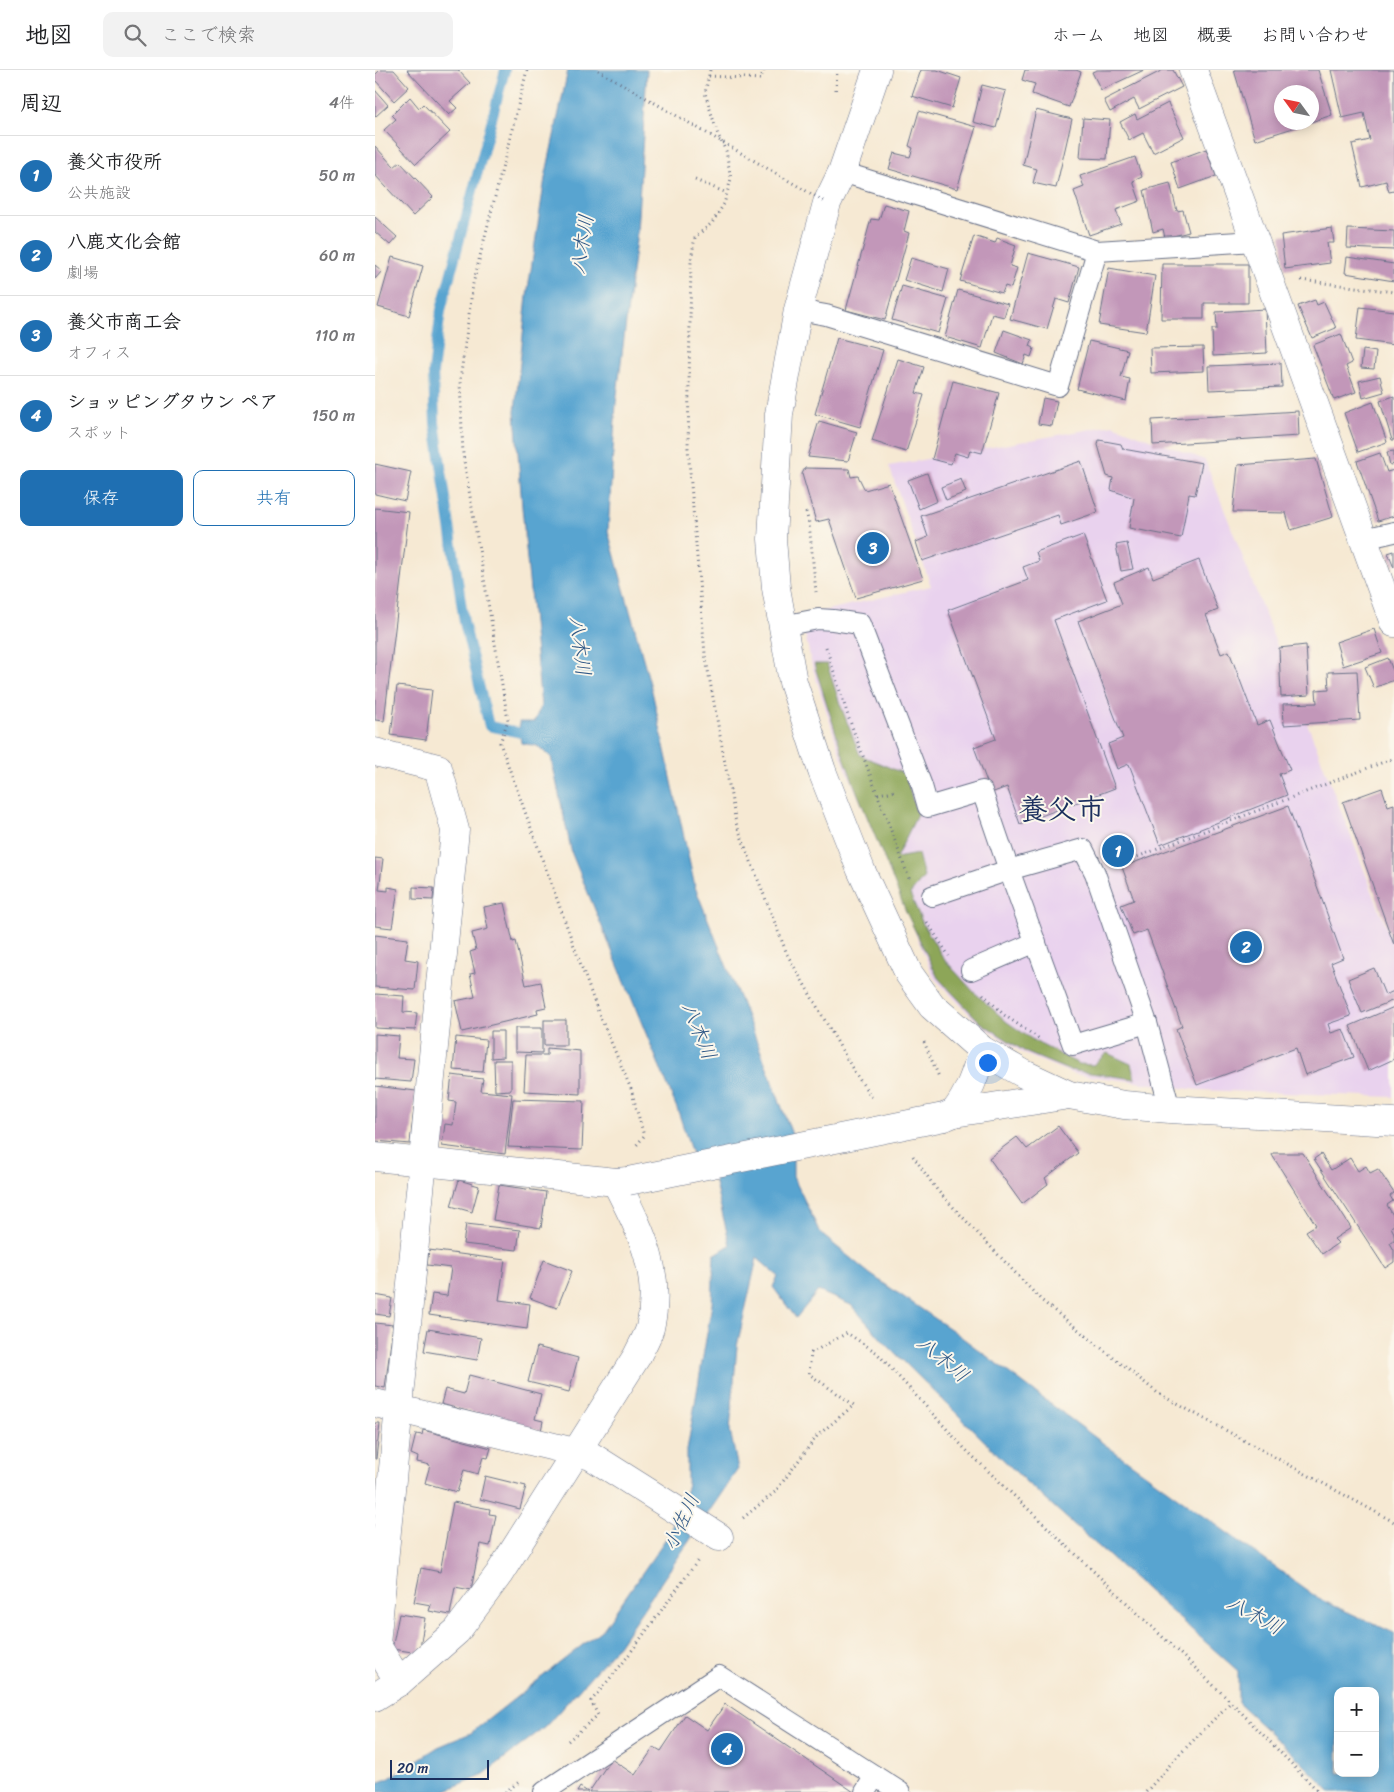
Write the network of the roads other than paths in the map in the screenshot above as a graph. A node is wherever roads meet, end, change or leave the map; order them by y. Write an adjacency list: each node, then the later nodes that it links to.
1 (877, 70): 3 (street)
2 (1193, 70): 4 (street)
3 (842, 172): 5 (lane); 6 (street)
4 (1255, 241): 5 (lane); 8 (street)
5 (1097, 251): 6 (lane)
6 (798, 310): 10 (street)
7 (1394, 532): 8 (lane)
8 (1364, 540): 9 (street)
9 (1394, 623)
10 (782, 626): 12 (lane); 17 (street)
11 (375, 752): 23 (street)
12 (1009, 870): 13 (lane); 14 (lane); 16 (lane)
13 (932, 896)
14 (1036, 942): 15 (lane); 16 (lane)
15 (971, 970)
16 (1147, 1023): 19 (lane)
17 (982, 1050): 18 (street); 20 (street)
18 (1069, 1095): 19 (street); 20 (street)
19 (1170, 1110): 21 (street)
20 (949, 1115): 24 (street, bridge)
21 (1394, 1122)
22 (375, 1157): 23 (street)
23 (424, 1162): 24 (street); 25 (street)
24 (622, 1181): 26 (street)
25 (387, 1406): 26 (street); 28 (street)
26 (584, 1454): 27 (street); 28 (street)
27 (719, 1537)
28 (399, 1682): 29 (street)
29 (375, 1697)
30 (870, 1784): 31 (lane); 32 (lane)
31 (544, 1792)
32 (900, 1792)

